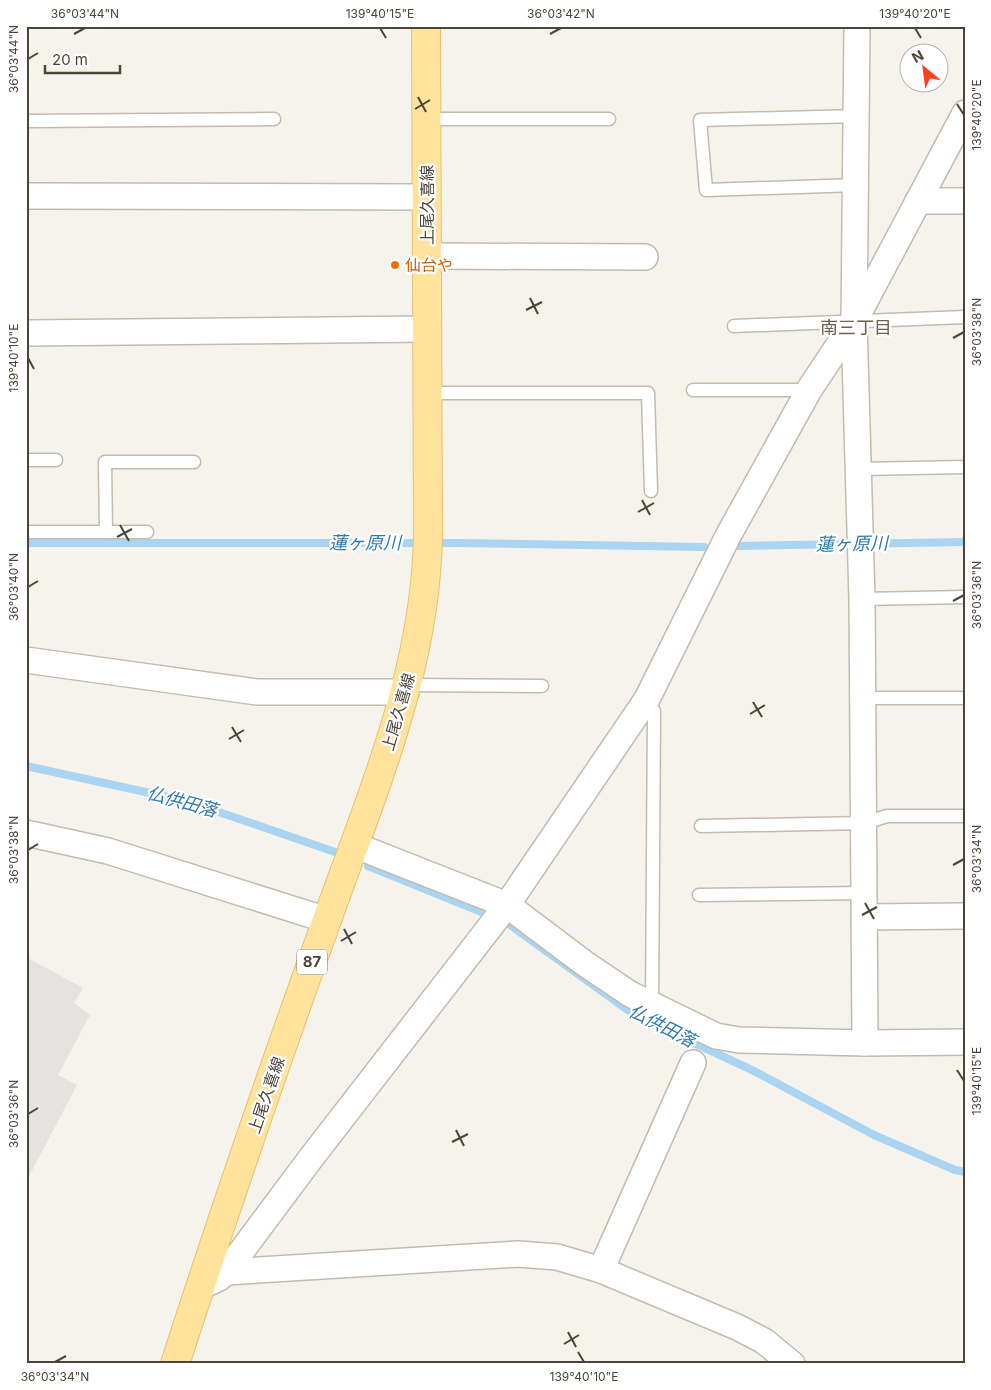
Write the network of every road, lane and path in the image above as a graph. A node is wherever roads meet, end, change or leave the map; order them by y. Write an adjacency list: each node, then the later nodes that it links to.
1 (426, 26): 7 (main road, 上尾久喜線 / 87)
2 (857, 26): 4 (street)
3 (965, 113): 12 (street)
4 (856, 116): 9 (street); 9 (lane)
5 (274, 119): 8 (lane)
6 (609, 119): 7 (lane)
7 (426, 120): 11 (main road, 上尾久喜線 / 87)
8 (26, 121)
9 (857, 185): 17 (street)
10 (26, 196): 11 (street)
11 (426, 197): 14 (main road, 上尾久喜線 / 87)
12 (918, 201): 13 (street); 17 (street)
13 (965, 201)
14 (427, 256): 15 (street); 19 (main road, 上尾久喜線 / 87)
15 (645, 256)
16 (965, 317): 17 (lane)
17 (854, 322): 18 (lane); 22 (street); 28 (street)
18 (734, 326)
19 (427, 329): 20 (street); 23 (main road, 上尾久喜線 / 87)
20 (26, 333)
21 (693, 390): 22 (lane)
22 (809, 390): 48 (street)
23 (428, 393): 29 (lane); 37 (main road, 上尾久喜線 / 87)
24 (26, 460): 25 (lane)
25 (56, 460)
26 (194, 462): 31 (lane)
27 (965, 467): 28 (lane)
28 (860, 469): 34 (street)
29 (651, 491)
30 (26, 532): 31 (lane)
31 (106, 532): 32 (lane)
32 (147, 532)
33 (965, 597): 34 (lane)
34 (862, 599): 38 (street)
35 (26, 660): 37 (street)
36 (542, 686): 37 (lane)
37 (407, 688): 45 (main road, 上尾久喜線 / 87)
38 (862, 698): 39 (lane); 42 (street)
39 (965, 698)
40 (654, 711): 51 (lane)
41 (965, 816): 42 (lane)
42 (865, 823): 43 (lane); 47 (street)
43 (701, 826)
44 (26, 833): 50 (street)
45 (354, 845): 48 (street); 50 (main road, 上尾久喜線 / 87)
46 (699, 895): 47 (lane)
47 (865, 905): 49 (street); 53 (street)
48 (501, 913): 51 (street); 56 (street)
49 (965, 916)
50 (326, 920): 57 (main road, 上尾久喜線 / 87)
51 (652, 1005): 53 (street)
52 (965, 1042): 53 (street)
53 (865, 1043)
54 (693, 1064): 55 (street)
55 (600, 1270): 56 (street); 59 (street)
56 (226, 1272): 57 (street)
57 (200, 1287): 58 (main road, 上尾久喜線 / 87)
58 (175, 1364)
59 (792, 1364)

